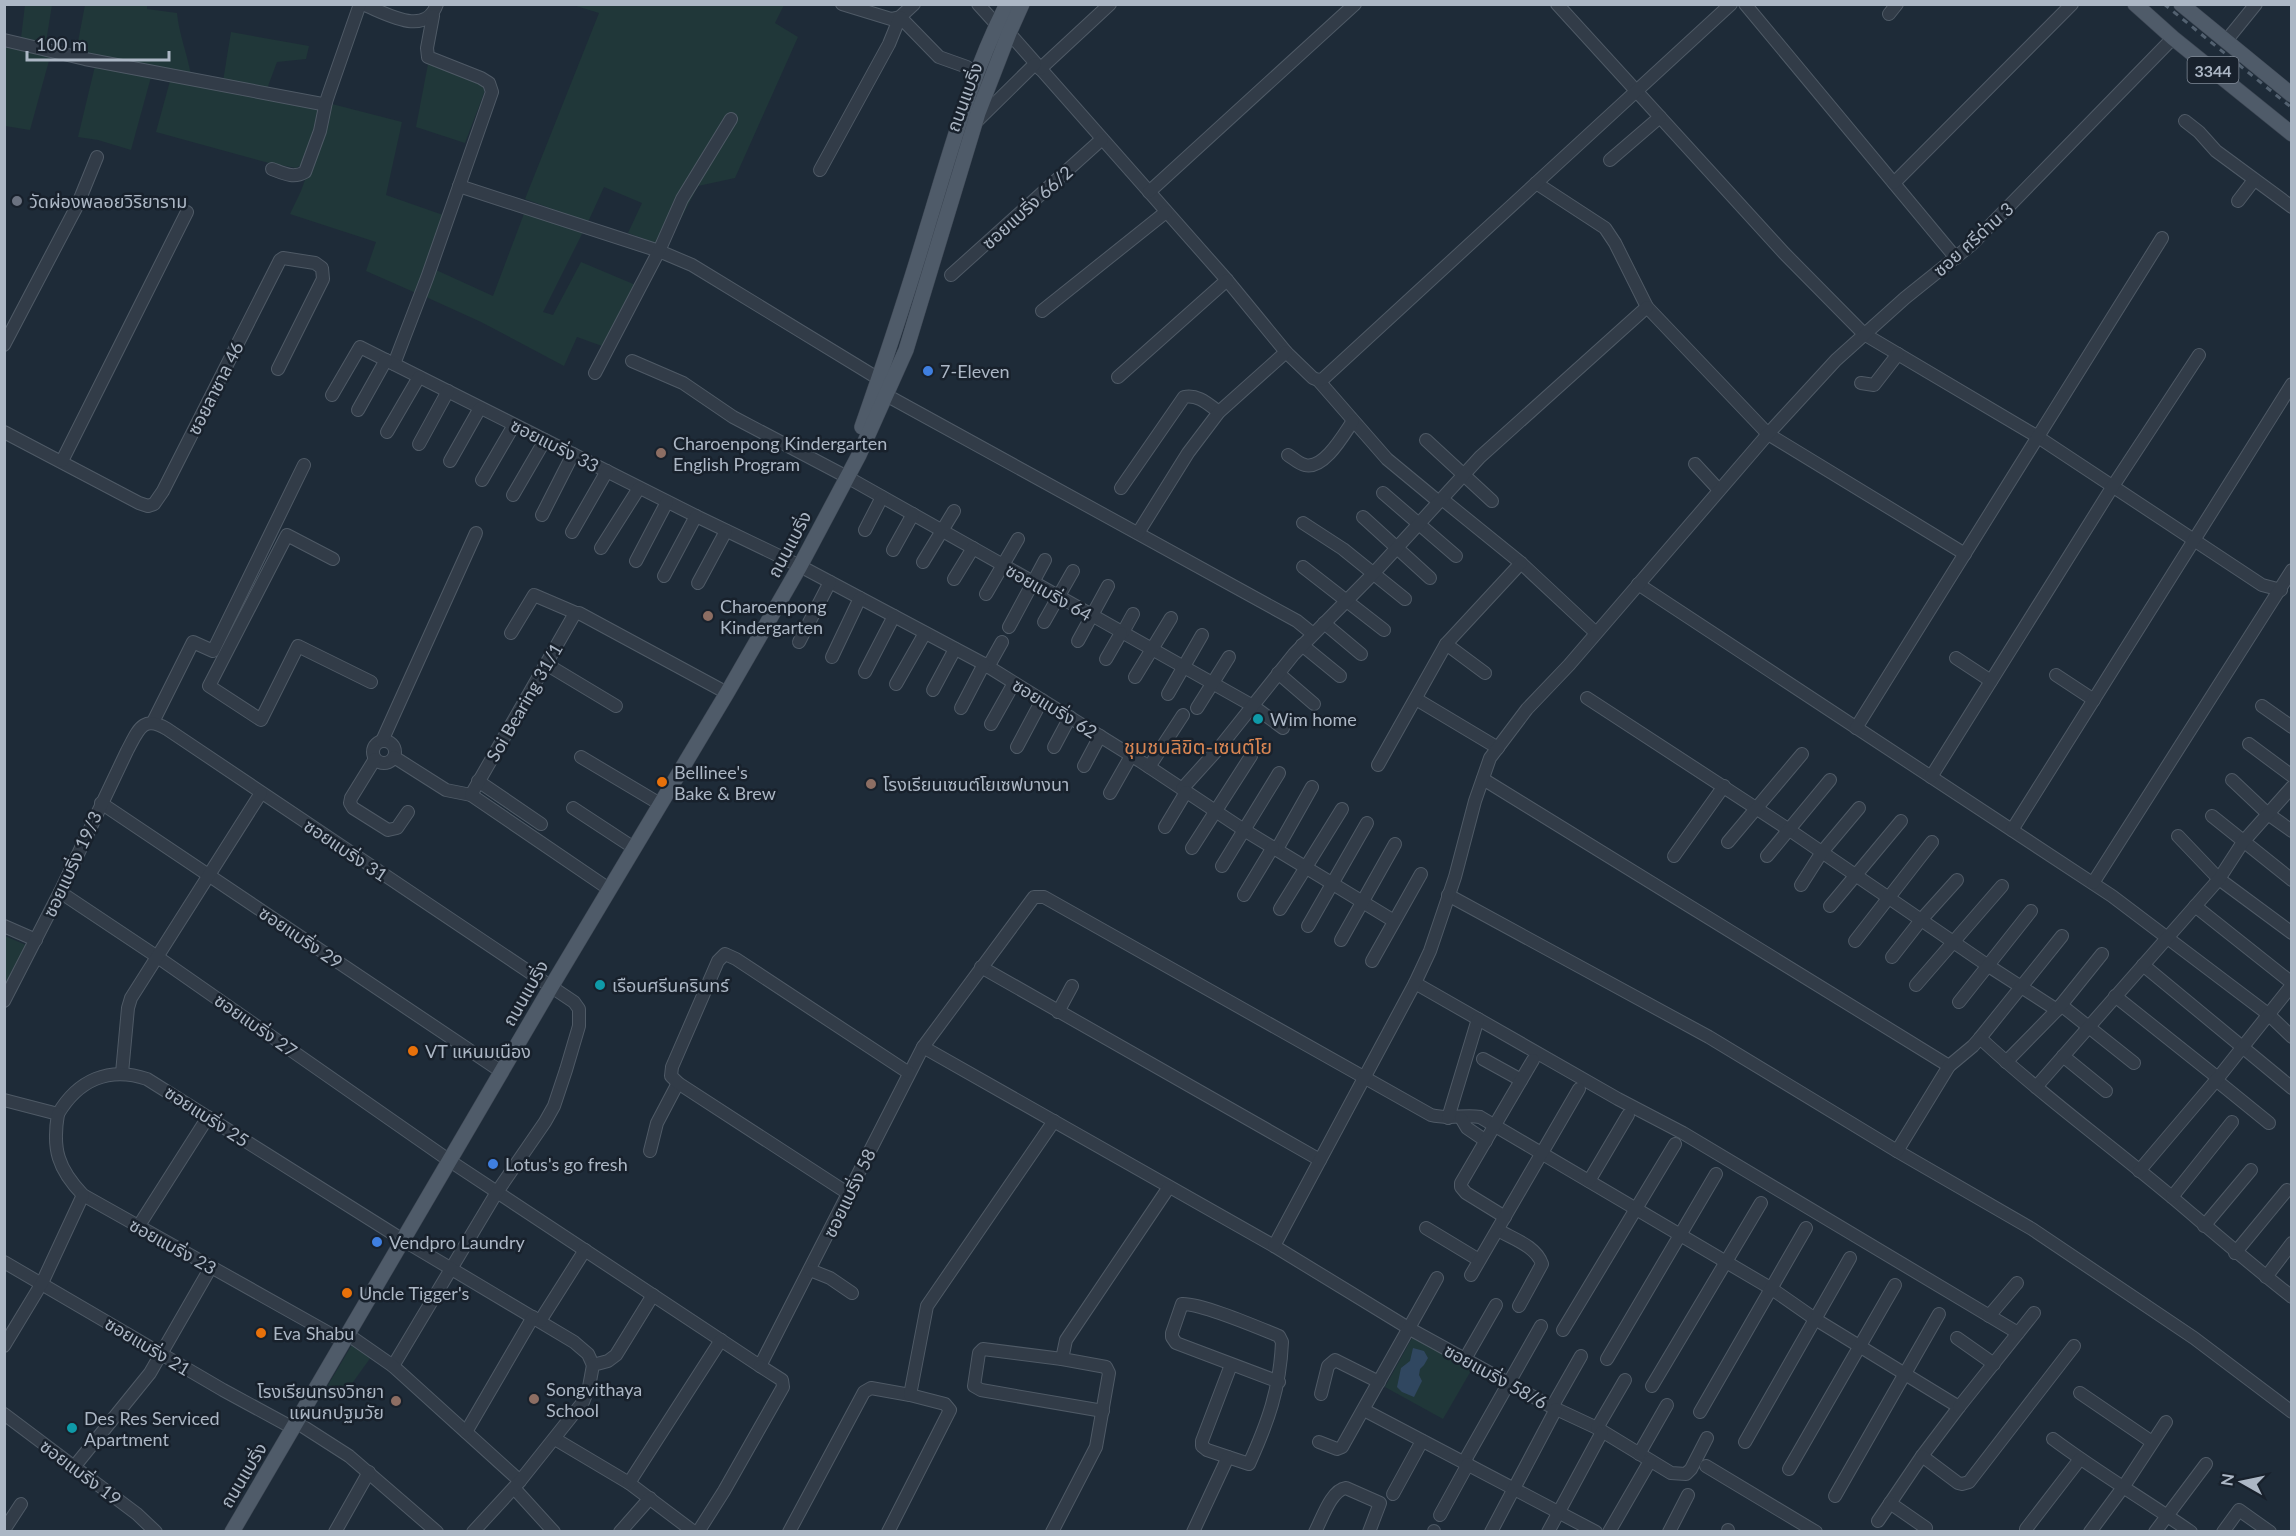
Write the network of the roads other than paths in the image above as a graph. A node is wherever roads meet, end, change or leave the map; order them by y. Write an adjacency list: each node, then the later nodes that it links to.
1 (361, 4): 16 (street); 26 (street)
2 (842, 4): 17 (street)
3 (914, 4): 17 (street)
4 (978, 4): 18 (street)
5 (1007, 4): 18 (main road, ถนนแบริ่ง)
6 (1022, 4): 18 (main road, ถนนแบริ่ง)
7 (1110, 4): 22 (street)
8 (1355, 4): 41 (street)
9 (1557, 4): 24 (street)
10 (1731, 4): 24 (street)
11 (1745, 4): 39 (street)
12 (2072, 4): 39 (street)
13 (2135, 4): 19 (main road, 3344)
14 (2181, 4): 21 (main road, 3344)
15 (2256, 4): 21 (street)
16 (435, 10): 40 (street)
17 (900, 17): 23 (street); 36 (street)
18 (1003, 29): 22 (street); 30 (main road, ถนนแบริ่ง); 64 (main road, ถนนแบริ่ง)
19 (2173, 38): 31 (main road, 3344); 48 (street, ซอย ศรีด่าน 3)
20 (4, 40): 26 (street)
21 (2226, 41): 25 (main road, 3344)
22 (1037, 66): 30 (street); 32 (street)
23 (967, 67)
24 (1636, 91): 27 (street); 38 (street)
25 (2292, 95)
26 (326, 102): 35 (street)
27 (1660, 117): 34 (street); 53 (street)
28 (731, 119): 47 (street)
29 (2185, 121): 37 (street)
30 (975, 123): 69 (main road, ถนนแบริ่ง)
31 (2292, 134)
32 (1102, 139): 41 (street); 49 (street, ซอยแบริ่ง 66/2)
33 (97, 157): 54 (street)
34 (1610, 160)
35 (272, 169)
36 (820, 170)
37 (2254, 180): 42 (street); 43 (street)
38 (1536, 183): 51 (street); 65 (street)
39 (1894, 183): 48 (street)
40 (459, 186): 47 (street); 59 (street)
41 (1149, 192): 45 (street)
42 (2238, 201)
43 (2292, 207)
44 (187, 212): 85 (street)
45 (1166, 212): 50 (street); 52 (street)
46 (2162, 238): 79 (street)
47 (659, 251): 61 (street); 64 (street)
48 (1956, 258): 53 (street, ซอย ศรีด่าน 3)
49 (951, 275)
50 (1227, 280): 55 (street); 63 (street)
51 (1647, 307): 78 (street); 91 (street)
52 (1042, 311)
53 (1864, 334): 56 (street); 78 (street, ซอย ศรีด่าน 3)
54 (4, 345)
55 (1286, 352): 65 (street); 73 (street)
56 (1898, 354): 66 (street); 79 (street)
57 (2199, 355): 93 (street)
58 (632, 361): 90 (street, ซอยแบริ่ง 64)
59 (390, 362): 62 (street, ซอยแบริ่ง 33); 70 (street, ซอยแบริ่ง 33); 72 (street)
60 (278, 369): 85 (street, ซอยลาซาล 46)
61 (595, 373)
62 (419, 377): 68 (street, ซอยแบริ่ง 33); 77 (street)
63 (1118, 377)
64 (879, 379): 90 (main road, ถนนแบริ่ง)
65 (1318, 380): 74 (street)
66 (1861, 383)
67 (2292, 384): 117 (street)
68 (448, 391): 71 (street, ซอยแบริ่ง 33); 82 (street)
69 (886, 394): 90 (main road, ถนนแบริ่ง); 115 (street)
70 (332, 395)
71 (480, 408): 75 (street, ซอยแบริ่ง 33); 86 (street)
72 (358, 410)
73 (1219, 412): 95 (street); 115 (street)
74 (1353, 421): 84 (street); 100 (street)
75 (514, 425): 80 (street, ซอยแบริ่ง 33); 92 (street)
76 (4, 432): 85 (street, ซอยลาซาล 46)
77 (387, 432)
78 (1768, 434): 96 (street, ซอย ศรีด่าน 3); 122 (street)
79 (2038, 437): 93 (street); 122 (street)
80 (545, 440): 83 (street, ซอยแบริ่ง 33); 98 (street)
81 (1426, 440): 91 (street)
82 (419, 444)
83 (573, 454): 89 (street, ซอยแบริ่ง 33); 105 (street)
84 (1288, 455)
85 (62, 461)
86 (450, 461)
87 (1695, 464): 96 (street)
88 (304, 465): 205 (street)
89 (607, 471): 94 (street, ซอยแบริ่ง 33); 112 (street)
90 (848, 475): 99 (street, ซอยแบริ่ง 64); 130 (main road, ถนนแบริ่ง)
91 (1464, 475): 100 (street); 101 (street)
92 (482, 480)
93 (2113, 486): 117 (street); 185 (street)
94 (639, 488): 102 (street, ซอยแบริ่ง 33); 118 (street)
95 (1121, 488)
96 (1719, 490): 141 (street, ซอย ศรีด่าน 3)
97 (1383, 493): 109 (street)
98 (513, 495)
99 (882, 497): 104 (street, ซอยแบริ่ง 64); 110 (street)
100 (1441, 500): 109 (street); 128 (street)
101 (1492, 501)
102 (667, 502): 106 (street, ซอยแบริ่ง 33); 126 (street)
103 (954, 511): 111 (street)
104 (913, 514): 111 (street, ซอยแบริ่ง 64); 121 (street)
105 (542, 515)
106 (696, 516): 113 (street, ซอยแบริ่ง 33); 135 (street)
107 (1363, 517): 120 (street)
108 (1303, 523): 134 (street)
109 (1419, 524): 120 (street); 123 (street)
110 (865, 530)
111 (942, 530): 119 (street, ซอยแบริ่ง 64); 127 (street)
112 (572, 531)
113 (726, 531): 130 (street, ซอยแบริ่ง 33); 140 (street)
114 (476, 533): 211 (street)
115 (1138, 533): 162 (street)
116 (1018, 538): 129 (street)
117 (2194, 540): 143 (street); 196 (street)
118 (601, 548)
119 (973, 548): 129 (street, ซอยแบริ่ง 64); 137 (street)
120 (1396, 548): 134 (street); 136 (street)
121 (893, 550)
122 (1965, 554): 209 (street)
123 (1456, 556)
124 (333, 559): 186 (street)
125 (1045, 560): 139 (street)
126 (636, 561)
127 (922, 562)
128 (1521, 563): 161 (street); 167 (street)
129 (1003, 565): 139 (street, ซอยแบริ่ง 64); 144 (street)
130 (800, 566): 138 (street, ซอยแบริ่ง 62); 191 (main road, ถนนแบริ่ง)
131 (1302, 567): 148 (street)
132 (2292, 570): 143 (street)
133 (1073, 571): 145 (street)
134 (1372, 575): 147 (street); 148 (street)
135 (664, 576)
136 (1430, 578)
137 (954, 579)
138 (830, 582): 146 (street, ซอยแบริ่ง 62); 165 (street)
139 (1032, 582): 145 (street, ซอยแบริ่ง 64); 156 (street)
140 (698, 583)
141 (1638, 584): 161 (street, ซอย ศรีด่าน 3); 209 (street)
142 (1108, 586): 152 (street)
143 (2281, 590): 277 (street)
144 (986, 594)
145 (1059, 597): 152 (street, ซอยแบริ่ง 64); 154 (street)
146 (860, 598): 151 (street, ซอยแบริ่ง 62); 172 (street)
147 (1405, 599)
148 (1347, 600): 155 (street); 157 (street)
149 (576, 613): 158 (street); 176 (street, Soi Bearing 31/1); 191 (street)
150 (1133, 615): 160 (street)
151 (894, 616): 159 (street, ซอยแบริ่ง 62); 179 (street)
152 (1092, 616): 160 (street, ซอยแบริ่ง 64); 164 (street)
153 (1171, 618): 170 (street)
154 (1044, 622)
155 (1324, 622): 162 (street); 171 (street)
156 (1009, 627)
157 (1384, 630)
158 (510, 633)
159 (925, 633): 169 (street, ซอยแบริ่ง 62); 188 (street)
160 (1122, 633): 170 (street, ซอยแบริ่ง 64); 175 (street)
161 (1596, 633): 215 (street, ซอย ศรีด่าน 3)
162 (1313, 634): 168 (street)
163 (1202, 636): 178 (street)
164 (1078, 641)
165 (799, 642)
166 (1002, 642): 177 (street)
167 (1446, 644): 181 (street); 194 (street)
168 (1302, 645): 180 (street); 183 (street)
169 (955, 649): 177 (street, ซอยแบริ่ง 62); 190 (street)
170 (1151, 650): 178 (street, ซอยแบริ่ง 64); 184 (street)
171 (1361, 654)
172 (832, 657)
173 (1229, 657): 189 (street)
174 (1956, 658): 185 (street)
175 (1106, 659)
176 (546, 664): 198 (street); 231 (street, Soi Bearing 31/1)
177 (986, 665): 187 (street, ซอยแบริ่ง 62); 201 (street)
178 (1184, 668): 189 (street, ซอยแบริ่ง 64); 192 (street)
179 (865, 672)
180 (1278, 673): 197 (street); 199 (street)
181 (1485, 673)
182 (2056, 675): 196 (street)
183 (1340, 676)
184 (1135, 677)
185 (1991, 681): 227 (street)
186 (371, 682)
187 (1014, 683): 195 (street, ซอยแบริ่ง 62); 206 (street)
188 (896, 684)
189 (1213, 684): 199 (street, ซอยแบริ่ง 64); 202 (street)
190 (933, 690)
191 (727, 693): 240 (main road, ถนนแบริ่ง)
192 (1168, 694)
193 (1587, 698): 232 (street)
194 (1416, 699): 215 (street); 222 (street)
195 (1042, 700): 204 (street, ซอยแบริ่ง 62); 213 (street)
196 (2094, 700): 255 (street)
197 (1314, 704)
198 (616, 706)
199 (1252, 706): 208 (street, ซอยแบริ่ง 64); 235 (street)
200 (2262, 706): 207 (street)
201 (961, 708)
202 (1197, 708)
203 (1183, 715): 224 (street)
204 (1070, 717): 210 (street, ซอยแบริ่ง 62); 214 (street)
205 (153, 722): 237 (street, ซอยแบริ่ง 31); 239 (street, ซอยแบริ่ง 19/3)
206 (991, 724)
207 (2292, 727)
208 (1283, 728)
209 (1856, 728): 227 (street)
210 (1100, 736): 218 (street, ซอยแบริ่ง 62); 223 (street)
211 (382, 741): 217 (street); 221 (street)
212 (2248, 744): 226 (street)
213 (1017, 747)
214 (1054, 747)
215 (1498, 748): 228 (street, ซอย ศรีด่าน 3)
216 (1802, 754): 244 (street)
217 (394, 756): 221 (street); 238 (street)
218 (1131, 756): 224 (street, ซอยแบริ่ง 62); 236 (street)
219 (1251, 756): 245 (street)
220 (582, 757): 240 (street)
221 (375, 759): 246 (street)
222 (1378, 765)
223 (1084, 766)
224 (1149, 767): 235 (street, ซอยแบริ่ง 62)
225 (1279, 773): 254 (street)
226 (2292, 776)
227 (1931, 777): 255 (street)
228 (1483, 779): 283 (street, ซอย ศรีด่าน 3); 331 (street)
229 (1830, 780): 253 (street)
230 (2232, 780): 247 (street)
231 (478, 781): 238 (street, Soi Bearing 31/1); 250 (street)
232 (1724, 786): 244 (street); 267 (street)
233 (1312, 787): 264 (street)
234 (2292, 787): 247 (street)
235 (1184, 791): 245 (street, ซอยแบริ่ง 62); 252 (street)
236 (1110, 793)
237 (261, 794): 272 (street); 312 (street, ซอยแบริ่ง 31)
238 (471, 795): 280 (street)
239 (100, 803): 272 (street, ซอยแบริ่ง 29); 281 (street, ซอยแบริ่ง 19/3)
240 (660, 804): 262 (main road, ถนนแบริ่ง)
241 (573, 808): 262 (street)
242 (1342, 808): 269 (street)
243 (1859, 808): 265 (street)
244 (1757, 809): 253 (street); 258 (street)
245 (1216, 811): 254 (street, ซอยแบริ่ง 62); 263 (street)
246 (408, 812)
247 (2268, 814): 256 (street); 260 (street)
248 (2212, 816): 260 (street)
249 (1901, 821): 271 (street)
250 (541, 824)
251 (1367, 824): 276 (street)
252 (1165, 827)
253 (1788, 828): 265 (street); 266 (street)
254 (1244, 830): 264 (street, ซอยแบริ่ง 62); 268 (street)
255 (2012, 830): 277 (street)
256 (2292, 831)
257 (2178, 836): 273 (street)
258 (1728, 842)
259 (1932, 842): 284 (street)
260 (2244, 842): 273 (street); 275 (street)
261 (1395, 844): 285 (street)
262 (634, 848): 280 (main road, ถนนแบริ่ง)
263 (1192, 848)
264 (1275, 848): 269 (street, ซอยแบริ่ง 62); 282 (street)
265 (1822, 852): 271 (street); 278 (street)
266 (1767, 855)
267 (1674, 856)
268 (1222, 866)
269 (1305, 867): 276 (street, ซอยแบริ่ง 62); 288 (street)
270 (1420, 874): 291 (street)
271 (1856, 875): 284 (street); 286 (street)
272 (210, 876): 302 (street); 332 (street, ซอยแบริ่ง 29)
273 (2219, 879): 287 (street); 294 (street)
274 (1958, 880): 290 (street)
275 (2292, 880)
276 (1333, 883): 285 (street, ซอยแบริ่ง 62); 293 (street)
277 (2093, 883): 296 (street)
278 (1801, 885)
279 (2002, 886): 300 (street)
280 (609, 889): 312 (main road, ถนนแบริ่ง)
281 (60, 892): 297 (street, ซอยแบริ่ง 19/3); 302 (street, ซอยแบริ่ง 27)
282 (1244, 895)
283 (1448, 895): 308 (street, ซอย ศรีด่าน 3); 356 (street)
284 (1889, 897): 290 (street); 299 (street)
285 (1361, 901): 291 (street, ซอยแบริ่ง 62); 298 (street)
286 (1830, 906)
287 (2195, 906): 296 (street); 309 (street)
288 (1280, 909)
289 (2031, 911): 305 (street)
290 (1921, 920): 300 (street); 303 (street)
291 (1394, 921): 304 (street)
292 (4, 926): 297 (street)
293 (1308, 926)
294 (2292, 933)
295 (2062, 936): 313 (street)
296 (2168, 937): 306 (street); 319 (street)
297 (36, 940): 315 (street, ซอยแบริ่ง 19/3)
298 (1341, 940)
299 (1855, 941)
300 (1953, 941): 305 (street); 310 (street)
301 (2102, 954): 317 (street)
302 (156, 956): 333 (street); 359 (street, ซอยแบริ่ง 27)
303 (1892, 957)
304 (1372, 961)
305 (1987, 965): 313 (street); 316 (street)
306 (2143, 965): 314 (street); 324 (street)
307 (981, 967): 318 (street); 325 (street, ซอยแบริ่ง 58); 335 (street, ซอยแบริ่ง 58)
308 (1415, 983): 320 (street); 335 (street, ซอย ศรีด่าน 3)
309 (2292, 984): 319 (street)
310 (1916, 985)
311 (1072, 986): 318 (street)
312 (551, 987): 332 (main road, ถนนแบริ่ง); 366 (street, ซอยแบริ่ง 31)
313 (2020, 987): 317 (street); 322 (street)
314 (2115, 996): 321 (street); 336 (street)
315 (4, 1001)
316 (1959, 1002)
317 (2059, 1007): 321 (street); 329 (street)
318 (1058, 1012): 358 (street)
319 (2268, 1014): 323 (street); 324 (street)
320 (1479, 1019): 347 (street); 405 (street)
321 (2088, 1027): 326 (street); 330 (street)
322 (1980, 1038): 329 (street); 331 (street)
323 (2292, 1038)
324 (2242, 1046): 336 (street); 340 (street)
325 (923, 1047): 334 (street, ซอยแบริ่ง 58); 349 (street)
326 (2063, 1056): 339 (street); 342 (street)
327 (1483, 1059): 337 (street)
328 (1533, 1060): 337 (street)
329 (2006, 1062): 339 (street)
330 (2134, 1063)
331 (1949, 1066): 356 (street)
332 (502, 1072): 359 (main road, ถนนแบริ่ง)
333 (122, 1073): 344 (street); 346 (street, ซอยแบริ่ง 25)
334 (909, 1073): 338 (street); 367 (street, ซอยแบริ่ง 58)
335 (1364, 1076): 347 (street); 358 (street, ซอย ศรีด่าน 3)
336 (2217, 1079): 351 (street); 361 (street)
337 (1521, 1080): 352 (street)
338 (678, 1083): 355 (street); 367 (street)
339 (2036, 1088): 361 (street)
340 (2292, 1088)
341 (1579, 1089): 357 (street)
342 (2106, 1091)
343 (4, 1100): 344 (street)
344 (58, 1114): 368 (street, ซอยแบริ่ง 23)
345 (1628, 1115): 363 (street)
346 (208, 1117): 374 (street); 379 (street, ซอยแบริ่ง 25)
347 (1448, 1118): 348 (street)
348 (1461, 1118): 352 (street); 353 (street)
349 (1054, 1120): 364 (street); 436 (street)
350 (2232, 1122): 369 (street)
351 (2269, 1123)
352 (1495, 1125): 353 (street); 357 (street)
353 (1486, 1141): 372 (street)
354 (1675, 1144): 371 (street)
355 (650, 1151)
356 (1897, 1151): 443 (street)
357 (1542, 1154): 363 (street); 372 (street)
358 (1320, 1160): 381 (street, ซอย ศรีด่าน 3)
359 (450, 1161): 366 (street); 379 (main road, ถนนแบริ่ง)
360 (2251, 1170): 373 (street)
361 (2139, 1172): 369 (street)
362 (1716, 1174): 378 (street)
363 (1589, 1181): 371 (street)
364 (1169, 1187): 381 (street); 420 (street)
365 (2287, 1190): 383 (street)
366 (497, 1192): 382 (street); 389 (street, ซอยแบริ่ง 31)
367 (849, 1194): 390 (street, ซอยแบริ่ง 58)
368 (83, 1195): 374 (street, ซอยแบริ่ง 23); 394 (street)
369 (2172, 1197): 373 (street)
370 (1761, 1203): 387 (street)
371 (1634, 1208): 378 (street); 410 (street)
372 (1505, 1217): 377 (street)
373 (2204, 1226): 383 (street)
374 (138, 1227): 388 (street, ซอยแบริ่ง 23)
375 (1425, 1228): 385 (street)
376 (1806, 1228): 397 (street)
377 (1498, 1230): 385 (street); 402 (street)
378 (1679, 1235): 387 (street); 422 (street)
379 (403, 1240): 389 (street, ซอยแบริ่ง 25); 412 (main road, ถนนแบริ่ง)
380 (2292, 1243): 392 (street)
381 (1274, 1246): 409 (street, ซอยแบริ่ง 58/6)
382 (585, 1250): 399 (street); 406 (street)
383 (2235, 1253): 392 (street)
384 (1850, 1258): 407 (street)
385 (1479, 1260): 391 (street)
386 (4, 1262): 394 (street, ซอยแบริ่ง 21)
387 (1726, 1262): 397 (street); 433 (street)
388 (212, 1268): 412 (street, ซอยแบริ่ง 23); 418 (street)
389 (452, 1269): 406 (street, ซอยแบริ่ง 25); 426 (street, ซอยแบริ่ง 31)
390 (810, 1270): 398 (street); 427 (street, ซอยแบริ่ง 58)
391 (1471, 1275)
392 (2266, 1277): 400 (street)
393 (1437, 1278): 409 (street)
394 (42, 1283): 415 (street); 418 (street, ซอยแบริ่ง 21)
395 (2018, 1283): 405 (street)
396 (1895, 1285): 416 (street)
397 (1772, 1289): 407 (street); 442 (street)
398 (852, 1293)
399 (653, 1295): 414 (street); 424 (street)
400 (2292, 1297)
401 (1496, 1305): 421 (street)
402 (1519, 1306)
403 (2034, 1312): 411 (street)
404 (1939, 1314): 428 (street)
405 (1989, 1316): 411 (street)
406 (536, 1319): 424 (street, ซอยแบริ่ง 25); 448 (street)
407 (1815, 1319): 416 (street); 455 (street)
408 (1541, 1326): 432 (street)
409 (1410, 1329): 421 (street, ซอยแบริ่ง 58/6); 431 (street)
410 (1563, 1330)
411 (2018, 1333): 423 (street)
412 (345, 1338): 426 (street, ซอยแบริ่ง 23); 446 (main road, ถนนแบริ่ง)
413 (1957, 1338): 423 (street)
414 (721, 1340): 427 (street); 466 (street)
415 (4, 1346)
416 (1860, 1346): 428 (street); 464 (street)
417 (2074, 1346): 456 (street)
418 (162, 1355): 446 (street, ซอยแบริ่ง 21); 463 (street)
419 (1581, 1356): 439 (street)
420 (1062, 1359): 441 (street); 441 (street)
421 (1465, 1359): 432 (street, ซอยแบริ่ง 58/6)
422 (1607, 1359)
423 (1994, 1364): 438 (street)
424 (593, 1365): 450 (street)
425 (1232, 1365): 430 (street); 430 (street); 457 (street)
426 (393, 1366): 448 (street, ซอยแบริ่ง 23)
427 (760, 1366): 491 (street)
428 (1905, 1373): 438 (street); 472 (street)
429 (1625, 1380): 447 (street)
430 (1279, 1382): 457 (street)
431 (1379, 1382): 434 (street); 440 (street)
432 (1507, 1382): 439 (street, ซอยแบริ่ง 58/6); 460 (street)
433 (1652, 1386)
434 (1321, 1394)
435 (2080, 1394): 454 (street)
436 (910, 1395): 492 (street); 493 (street)
437 (1667, 1405): 458 (street)
438 (1959, 1407): 456 (street)
439 (1554, 1408): 447 (street, ซอยแบริ่ง 58/6); 469 (street)
440 (1364, 1410): 452 (street); 453 (street)
441 (1103, 1411): 494 (street)
442 (1700, 1412)
443 (2292, 1412)
444 (4, 1414): 463 (street, ซอยแบริ่ง 19)
445 (2166, 1422): 454 (street)
446 (295, 1425): 465 (street, ซอยแบริ่ง 21); 484 (main road, ถนนแบริ่ง)
447 (1599, 1430): 458 (street, ซอยแบริ่ง 58/6); 476 (street)
448 (466, 1432): 467 (street, ซอยแบริ่ง 23)
449 (1707, 1438): 458 (street, ซอยแบริ่ง 58/6)
450 (555, 1439): 466 (street); 467 (street)
451 (2053, 1439): 459 (street)
452 (1422, 1441): 460 (street); 470 (street)
453 (1319, 1442)
454 (2152, 1442): 468 (street)
455 (1745, 1443)
456 (1922, 1456): 474 (street)
457 (1228, 1457): 495 (street)
458 (1644, 1458): 501 (street)
459 (2080, 1459): 468 (street); 481 (street)
460 (1466, 1463): 469 (street); 478 (street)
461 (2206, 1464): 477 (street)
462 (1706, 1466): 503 (street)
463 (74, 1467): 483 (street, ซอยแบริ่ง 19)
464 (1789, 1469)
465 (369, 1472): 485 (street); 486 (street, ซอยแบริ่ง 21)
466 (628, 1483): 473 (street)
467 (517, 1484): 487 (street); 488 (street, ซอยแบริ่ง 23)
468 (2124, 1486): 477 (street); 504 (street)
469 (1514, 1488): 476 (street); 498 (street)
470 (1393, 1494)
471 (1688, 1495): 502 (street)
472 (1835, 1496)
473 (650, 1498): 489 (street); 490 (street)
474 (1890, 1503): 479 (street); 480 (street)
475 (21, 1504): 482 (street)
476 (1557, 1512): 499 (street); 500 (street)
477 (2166, 1514): 505 (street); 506 (street)
478 (1440, 1515)
479 (1878, 1521)
480 (1926, 1528)
481 (2026, 1529)
482 (4, 1530)
483 (156, 1532)
484 (232, 1532)
485 (335, 1532)
486 (437, 1532)
487 (473, 1532)
488 (554, 1532)
489 (620, 1532)
490 (693, 1532)
491 (698, 1532)
492 (789, 1532)
493 (888, 1532)
494 (1052, 1532)
495 (1193, 1532)
496 (1315, 1532): 497 (street)
497 (1369, 1532)
498 (1491, 1532)
499 (1548, 1532)
500 (1596, 1532)
501 (1609, 1532)
502 (1669, 1532)
503 (1816, 1532)
504 (2090, 1532)
505 (2155, 1532)
506 (2191, 1532)
507 (2223, 1532): 508 (street)
508 (2270, 1532)

